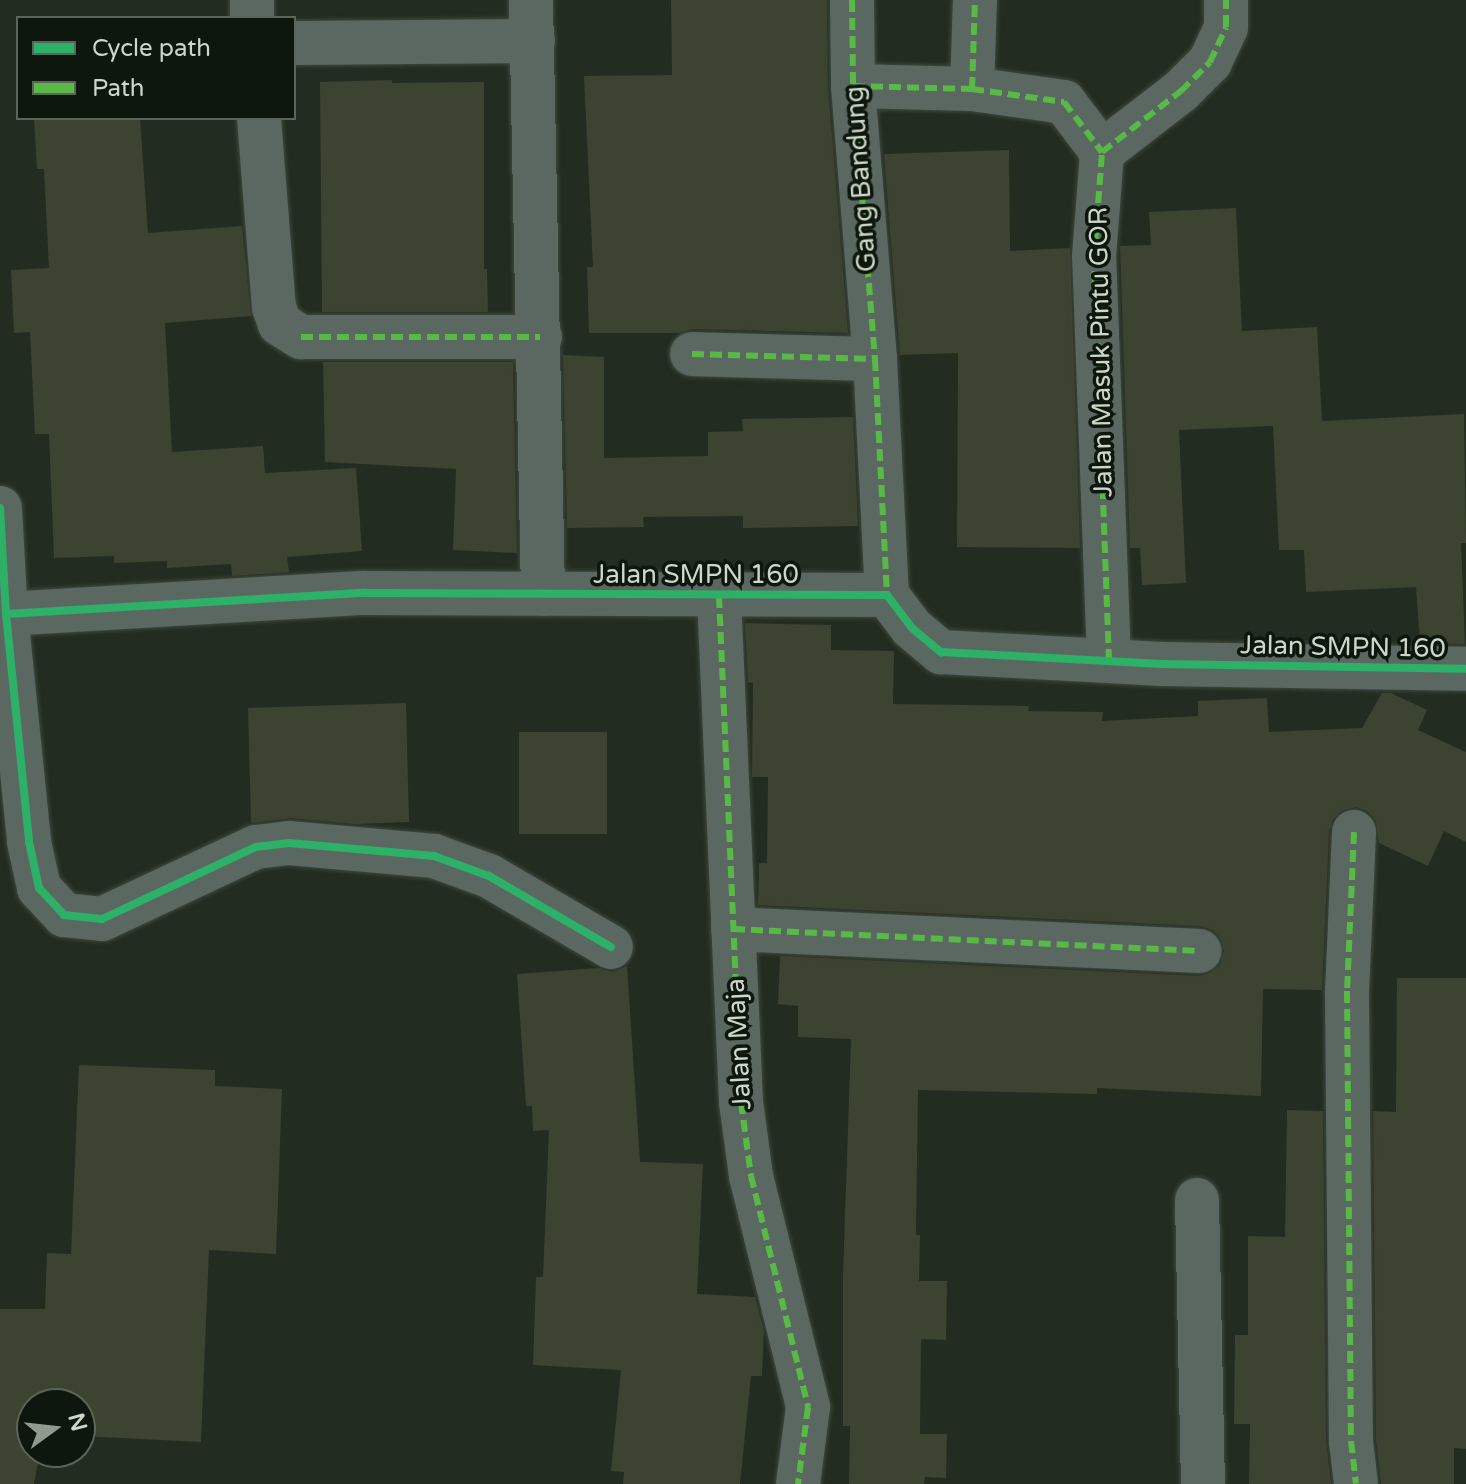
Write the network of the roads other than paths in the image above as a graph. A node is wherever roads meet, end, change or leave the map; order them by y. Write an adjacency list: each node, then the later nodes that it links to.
1 (852, 0): 6 (street, Gang Bandung)
2 (975, 0): 7 (street)
3 (1226, 0): 9 (street)
4 (532, 20): 5 (street); 10 (street)
5 (296, 43)
6 (853, 86): 7 (street); 12 (street, Gang Bandung)
7 (972, 89): 9 (street)
8 (259, 120): 10 (street)
9 (1102, 152): 18 (street, Jalan Masuk Pintu GOR)
10 (540, 337): 14 (street)
11 (692, 354): 12 (street)
12 (875, 359): 15 (street, Gang Bandung)
13 (0, 508): 17 (street)
14 (543, 594): 16 (street, Jalan SMPN 160); 17 (street, Jalan SMPN 160)
15 (887, 595): 16 (street, Jalan SMPN 160); 18 (street, Jalan SMPN 160)
16 (719, 596): 21 (street, Jalan Maja)
17 (6, 614): 22 (street)
18 (1109, 661): 19 (street, Jalan SMPN 160)
19 (1466, 669)
20 (1354, 832): 27 (street)
21 (733, 929): 23 (street); 25 (street, Jalan Maja)
22 (611, 947)
23 (1199, 951)
24 (1197, 1200): 26 (street)
25 (798, 1484)
26 (1203, 1484)
27 (1356, 1484)

